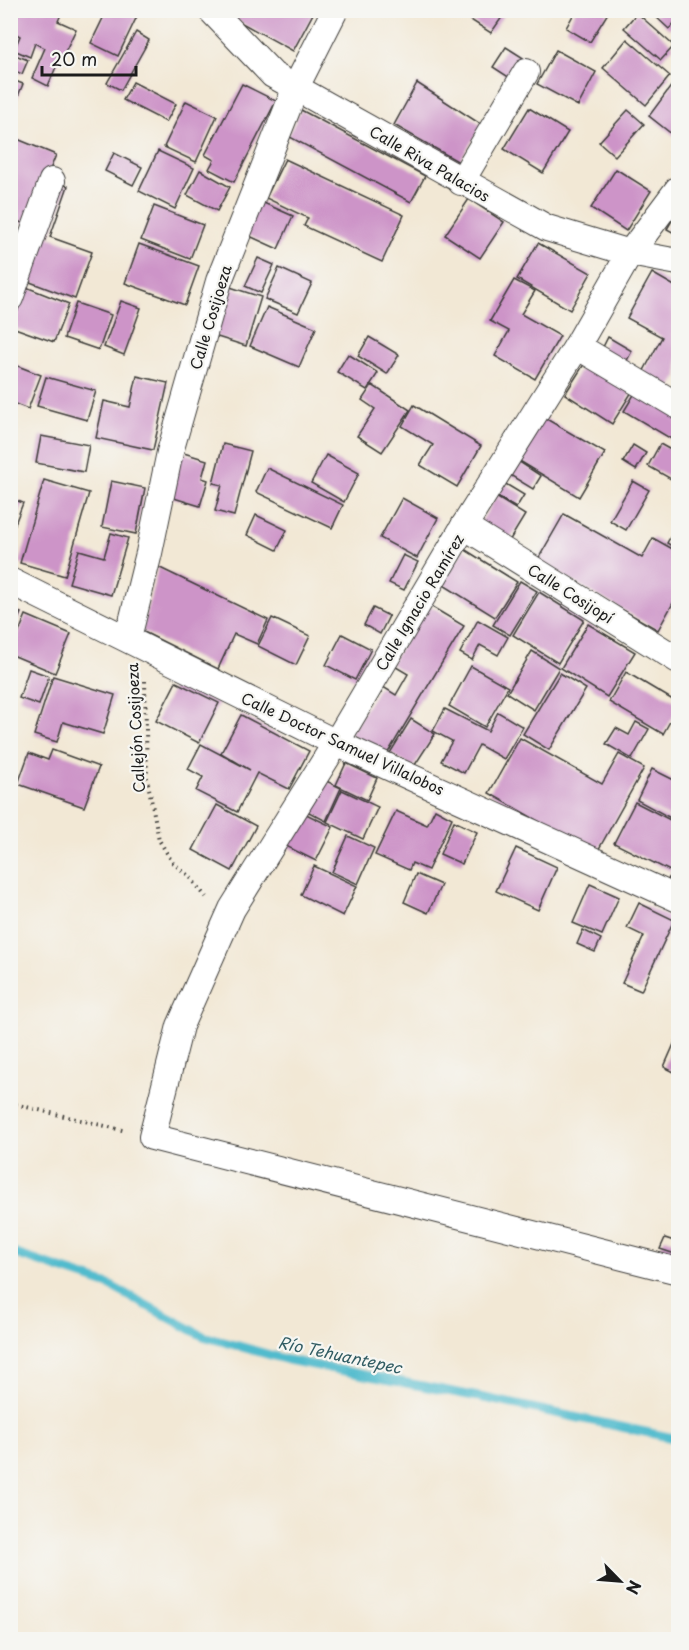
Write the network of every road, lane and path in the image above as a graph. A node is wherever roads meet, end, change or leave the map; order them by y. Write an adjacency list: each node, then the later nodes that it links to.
1 (211, 10): 4 (street, Calle Riva Palacios)
2 (335, 10): 4 (street, Calle Cosijoeza)
3 (526, 72): 6 (street)
4 (296, 87): 6 (street, Calle Riva Palacios); 15 (street, Calle Cosijoeza)
5 (52, 181): 10 (street)
6 (461, 182): 8 (street, Calle Riva Palacios)
7 (678, 189): 8 (street, Calle Ignacio Ramírez)
8 (630, 253): 9 (street, Calle Riva Palacios); 11 (street, Calle Ignacio Ramírez)
9 (678, 262)
10 (10, 298)
11 (577, 346): 12 (street); 13 (street, Calle Ignacio Ramírez)
12 (678, 406)
13 (464, 526): 16 (street, Calle Cosijopí); 17 (street, Calle Ignacio Ramírez)
14 (10, 581): 15 (street, Calle Doctor Samuel Villalobos)
15 (136, 642): 17 (street, Calle Doctor Samuel Villalobos); 19 (path, Callejón Cosijoeza)
16 (678, 660)
17 (336, 743): 18 (street, Calle Doctor Samuel Villalobos); 19 (street, Calle Ignacio Ramírez)
18 (678, 899)
19 (223, 929): 21 (street, Calle Ignacio Ramírez)
20 (10, 1103): 21 (path)
21 (152, 1137): 22 (street)
22 (678, 1271)

